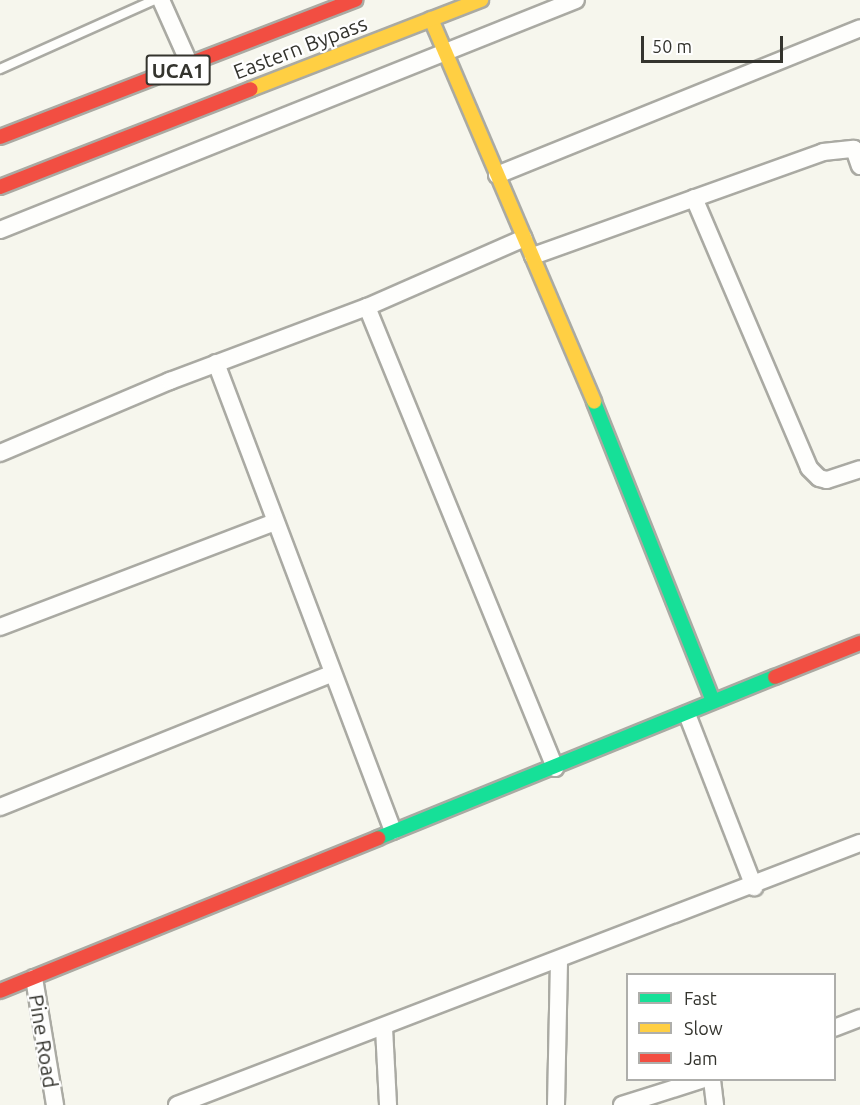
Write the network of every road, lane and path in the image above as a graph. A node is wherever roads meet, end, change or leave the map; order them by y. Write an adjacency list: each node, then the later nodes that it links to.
1 (154, 0): 10 (lane)
2 (161, 0): 9 (street)
3 (355, 0): 9 (street, Eastern Bypass / UCA1)
4 (481, 0): 6 (street, Eastern Bypass)
5 (576, 0): 8 (street)
6 (431, 19): 8 (street); 14 (street, Eastern Bypass)
7 (860, 28): 13 (street)
8 (446, 55): 13 (street); 16 (street)
9 (190, 65): 11 (street, Eastern Bypass / UCA1)
10 (0, 69)
11 (0, 137)
12 (860, 165): 15 (street)
13 (497, 175): 17 (street)
14 (0, 187)
15 (694, 198): 18 (street); 22 (street)
16 (0, 230)
17 (524, 238): 18 (street); 19 (street)
18 (533, 256): 27 (street)
19 (367, 307): 20 (street); 29 (street)
20 (216, 363): 21 (street); 23 (street)
21 (0, 453)
22 (860, 469)
23 (275, 522): 24 (street); 26 (street)
24 (0, 627)
25 (860, 643): 27 (street)
26 (331, 674): 30 (street); 31 (street)
27 (713, 701): 28 (street)
28 (687, 714): 29 (street); 33 (street)
29 (555, 768): 31 (street)
30 (0, 807)
31 (393, 831): 35 (street)
32 (860, 843): 33 (street)
33 (754, 887): 34 (street)
34 (559, 960): 39 (street); 47 (street)
35 (34, 978): 36 (street); 43 (street, Pine Road)
36 (0, 991)
37 (860, 1018): 38 (street)
38 (836, 1027)
39 (384, 1028): 42 (street); 46 (street)
40 (698, 1081): 48 (street)
41 (712, 1081): 49 (street)
42 (223, 1087): 44 (street); 45 (street)
43 (55, 1105)
44 (177, 1105)
45 (223, 1105)
46 (388, 1105)
47 (556, 1105)
48 (622, 1105)
49 (715, 1105)

